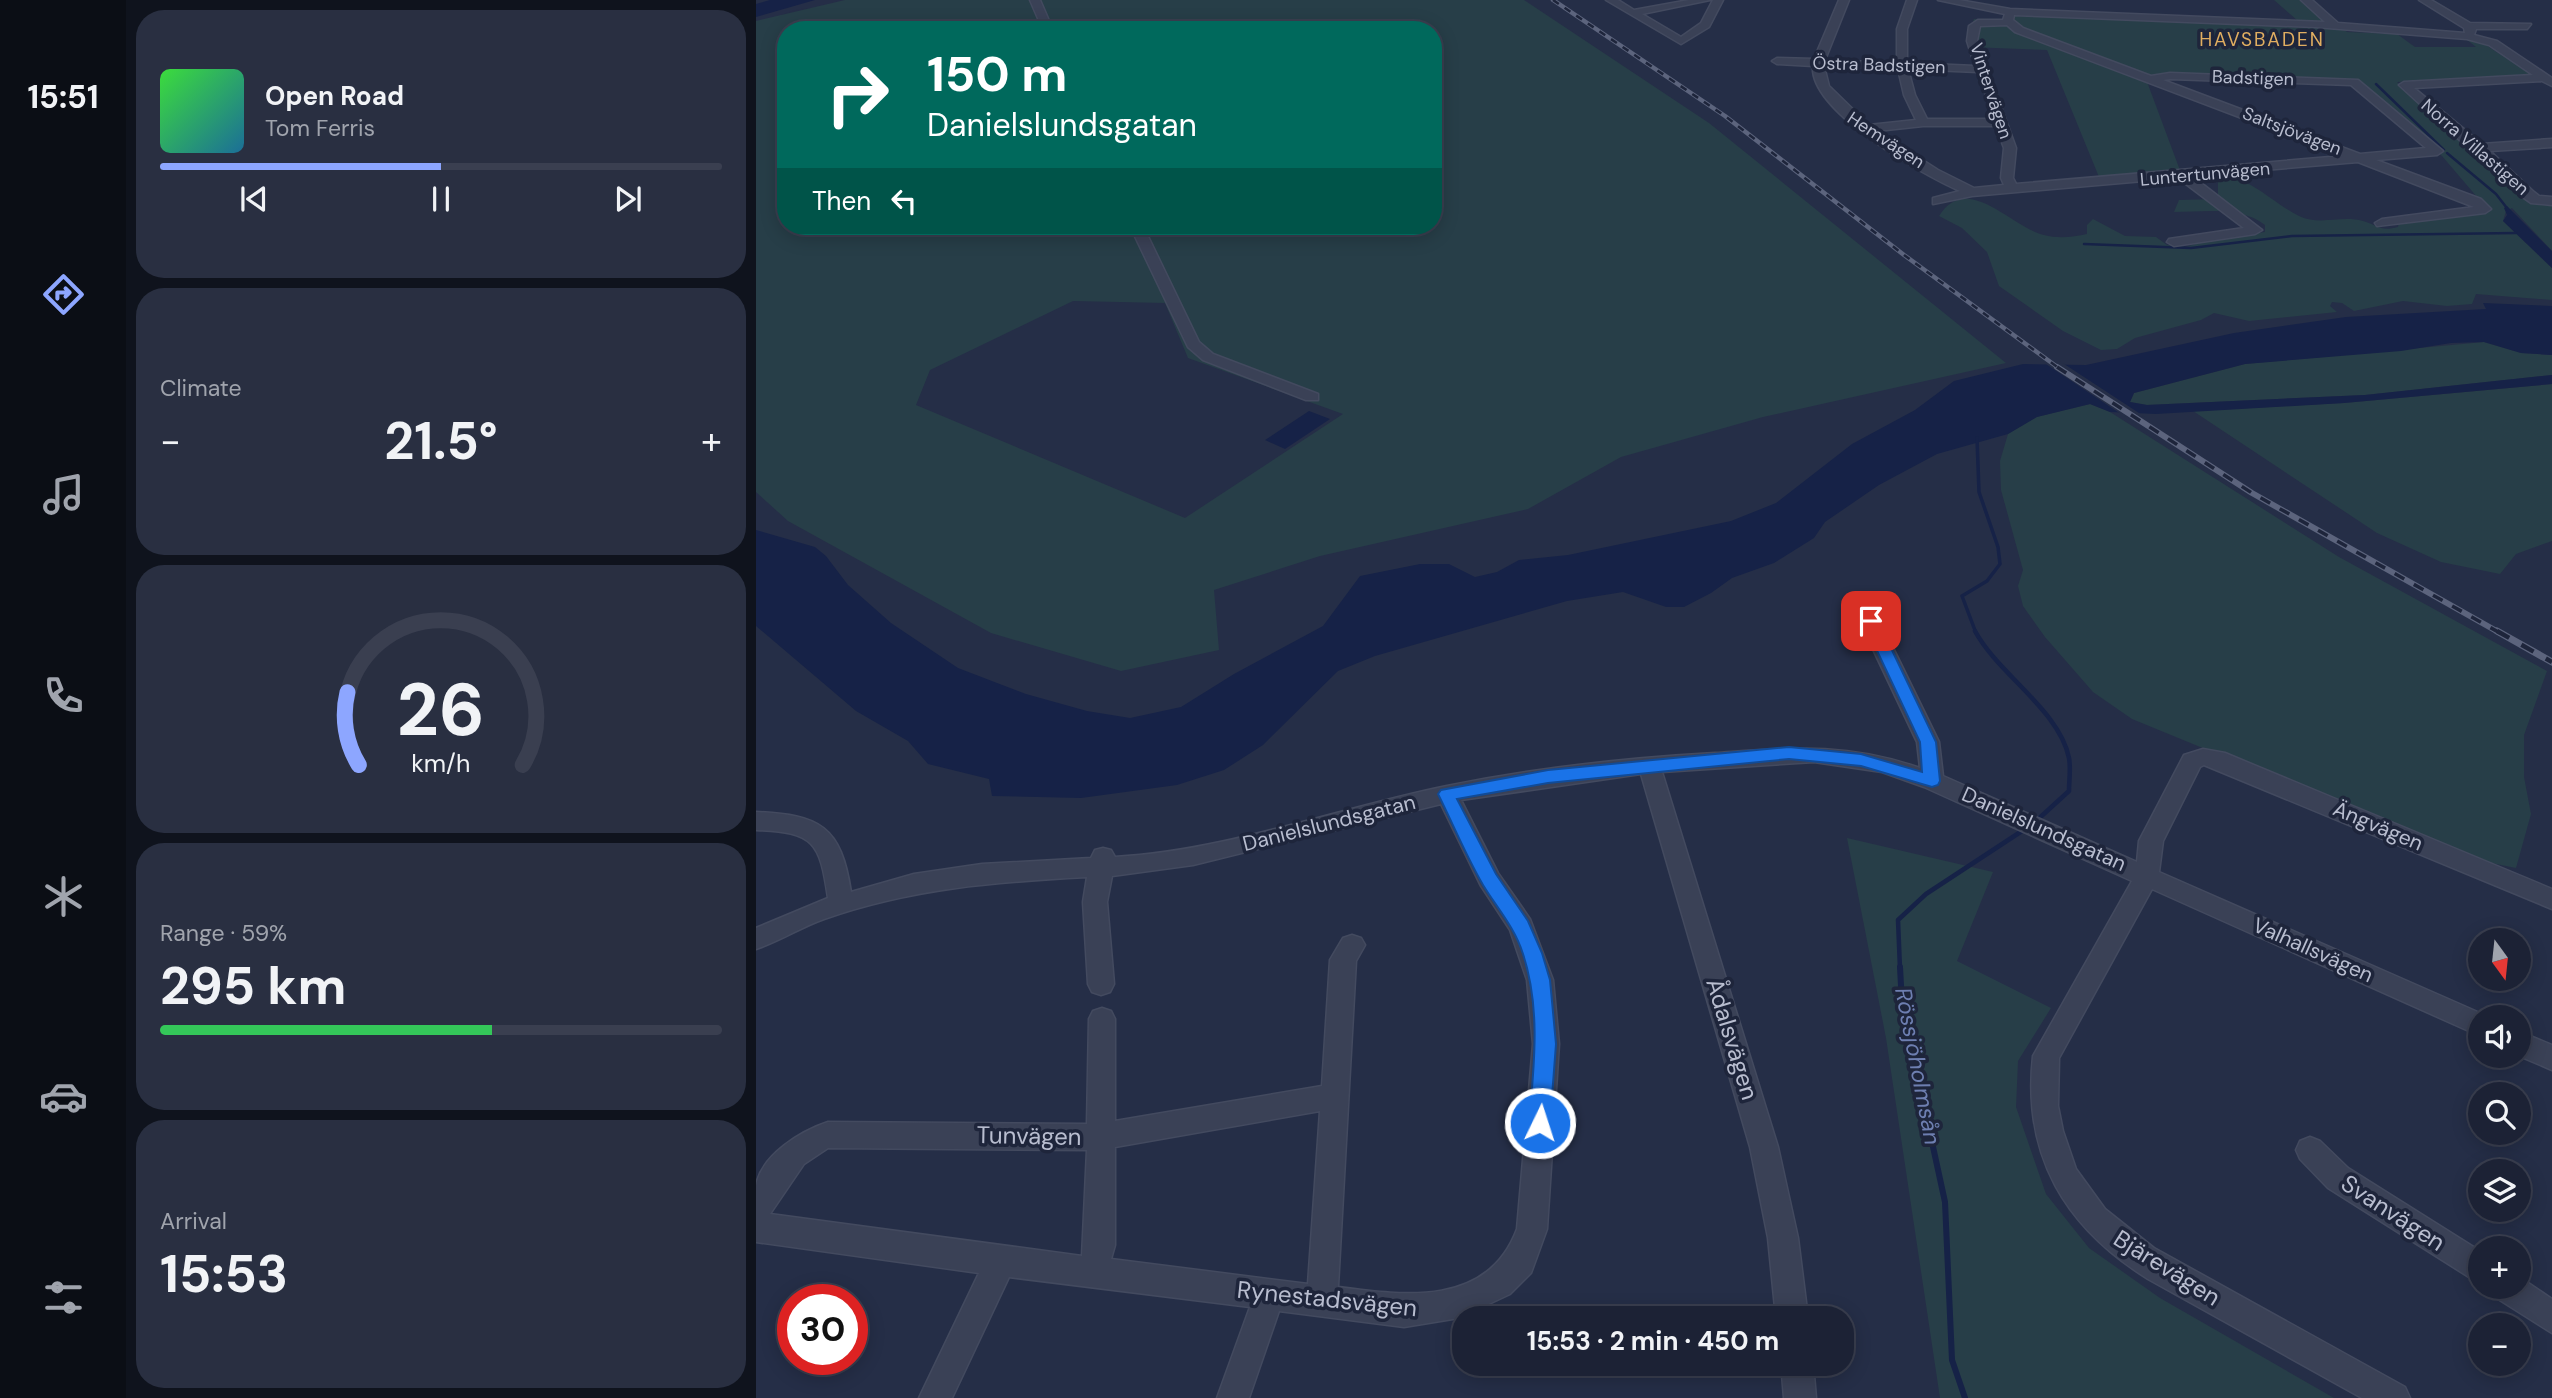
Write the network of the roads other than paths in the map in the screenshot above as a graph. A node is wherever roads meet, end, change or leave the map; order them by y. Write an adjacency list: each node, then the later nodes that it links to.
1 (1035, 0): 12 (street)
2 (1611, 0): 10 (street)
3 (1705, 0): 10 (street)
4 (1718, 0): 10 (street)
5 (1844, 0): 17 (street)
6 (1912, 0): 18 (street)
7 (1943, 0): 11 (street)
8 (2306, 0): 13 (street)
9 (2424, 0): 15 (street)
10 (1631, 13)
11 (2010, 18): 13 (street); 19 (street, Vintervägen); 20 (street, Saltsjövägen)
12 (1044, 21)
13 (2336, 26): 15 (street)
14 (2527, 26): 15 (street)
15 (2468, 31): 21 (street)
16 (1777, 61): 17 (street, Östra Badstigen)
17 (1819, 62): 18 (street, Östra Badstigen); 24 (street, Hemvägen)
18 (1901, 66): 19 (street, Östra Badstigen); 23 (street)
19 (1980, 69): 22 (street, Vintervägen)
20 (2153, 79): 27 (street, Badstigen); 28 (street, Saltsjövägen)
21 (2548, 80): 26 (street, Norra Villastigen)
22 (2001, 122): 23 (street); 30 (street, Vintervägen)
23 (1923, 123): 24 (street)
24 (1867, 129): 31 (street, Hemvägen)
25 (2552, 142): 26 (street)
26 (2480, 148): 33 (street, Norra Villastigen)
27 (2437, 151): 28 (street, Luntertunvägen)
28 (2366, 159): 29 (street, Luntertunvägen); 34 (street, Saltsjövägen)
29 (2182, 175): 30 (street, Luntertunvägen); 36 (street)
30 (2012, 190): 31 (street, Luntertunvägen)
31 (1972, 192): 32 (street)
32 (1938, 201)
33 (2552, 201)
34 (2382, 223)
35 (1140, 235): 37 (street)
36 (2174, 242)
37 (1311, 397)
38 (1863, 607): 40 (street)
39 (1649, 765): 40 (street, Danielslundsgatan); 41 (street, Danielslundsgatan); 65 (street, Ådalsvägen)
40 (1932, 781): 44 (street, Danielslundsgatan)
41 (1447, 794): 43 (street, Danielslundsgatan); 64 (street, Rynestadsvägen)
42 (756, 821): 46 (street)
43 (1102, 861): 46 (street, Danielslundsgatan); 49 (street)
44 (2147, 874): 45 (street, Ängvägen); 51 (street, Valhallsvägen); 71 (street, Bjärevägen)
45 (2552, 899)
46 (841, 903): 47 (street, Danielslundsgatan)
47 (756, 939)
48 (1352, 946): 54 (street)
49 (1101, 984)
50 (1102, 1019): 55 (street)
51 (2468, 1020)
52 (2531, 1049): 53 (street)
53 (2552, 1058)
54 (1334, 1096): 55 (street, Tunvägen); 64 (street)
55 (1100, 1137): 57 (street, Tunvägen); 61 (street)
56 (2310, 1150): 60 (street, Svanvägen)
57 (756, 1210)
58 (756, 1227): 59 (street, Rynestadsvägen)
59 (1002, 1261): 61 (street, Rynestadsvägen); 68 (street)
60 (2468, 1261)
61 (1093, 1272): 62 (street, Rynestadsvägen)
62 (1270, 1294): 64 (street, Rynestadsvägen); 69 (street)
63 (2525, 1299): 66 (street)
64 (1322, 1300)
65 (1791, 1306)
66 (2552, 1317)
67 (1798, 1376): 70 (street)
68 (935, 1398)
69 (1233, 1398)
70 (1800, 1398)
71 (2394, 1398)

